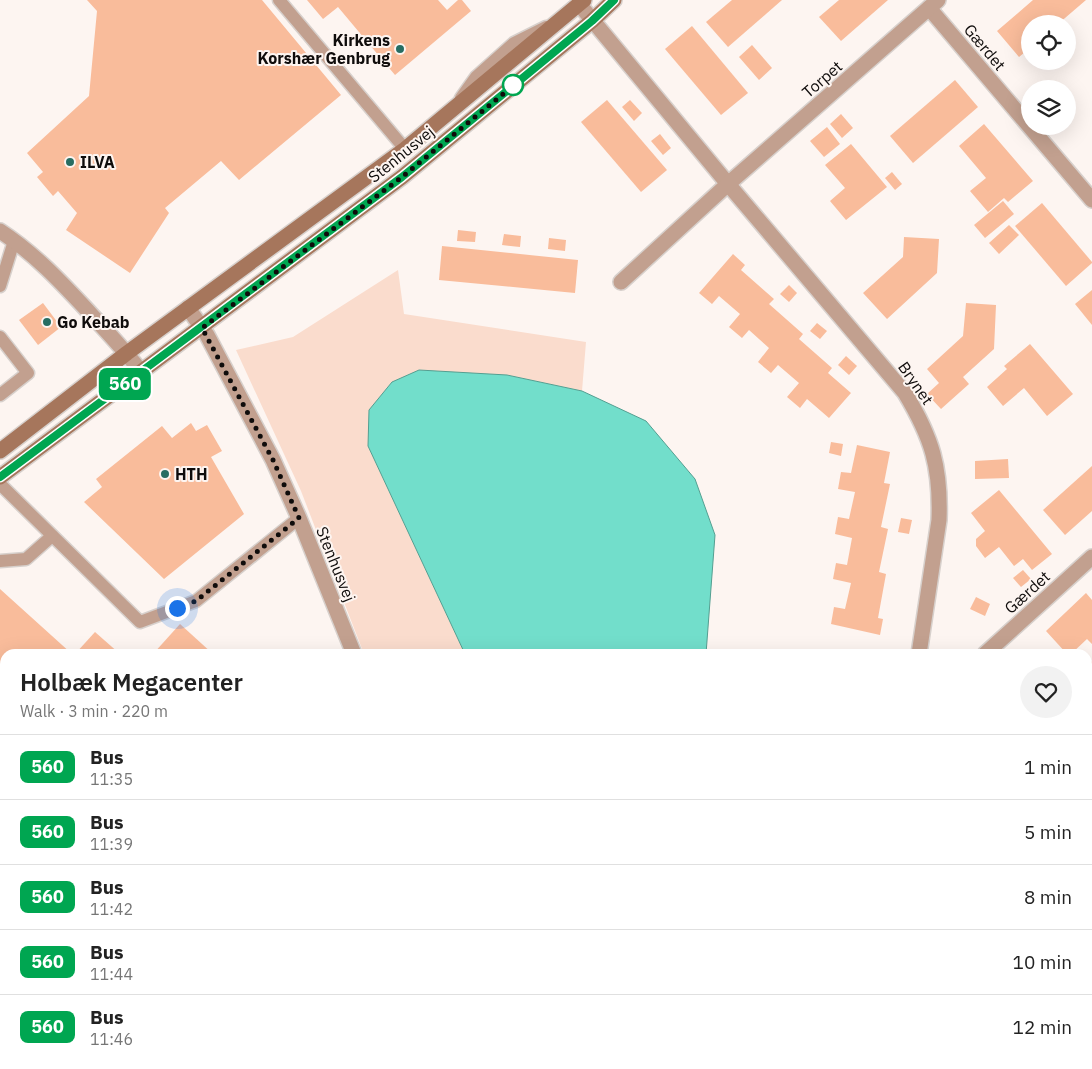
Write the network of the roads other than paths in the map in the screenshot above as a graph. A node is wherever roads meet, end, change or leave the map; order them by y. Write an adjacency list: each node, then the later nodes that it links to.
1 (279, 0): 6 (lane)
2 (614, 0): 5 (street, Stenhusvej)
3 (581, 2): 5 (street); 6 (street, Stenhusvej)
4 (934, 4): 7 (street, Torpet); 8 (street, Gærdet)
5 (592, 21): 7 (street); 14 (street, Stenhusvej)
6 (405, 149): 13 (street, Stenhusvej)
7 (728, 184): 11 (street, Torpet); 27 (street, Brynet)
8 (1092, 200)
9 (0, 231): 10 (street)
10 (14, 240): 12 (lane); 16 (street)
11 (621, 282)
12 (0, 286)
13 (188, 308): 14 (street, Stenhusvej); 16 (street, Stenhusvej)
14 (202, 328): 17 (street, Stenhusvej); 22 (street, Stenhusvej)
15 (0, 337): 18 (lane)
16 (126, 353): 17 (street); 19 (street, Stenhusvej)
17 (140, 372): 20 (street, Stenhusvej)
18 (0, 395)
19 (0, 451)
20 (0, 477)
21 (0, 484): 23 (lane)
22 (299, 518): 23 (lane); 26 (street, Stenhusvej)
23 (52, 536): 25 (lane)
24 (1092, 557): 28 (street, Gærdet)
25 (0, 561)
26 (352, 649)
27 (920, 649)
28 (991, 649)

